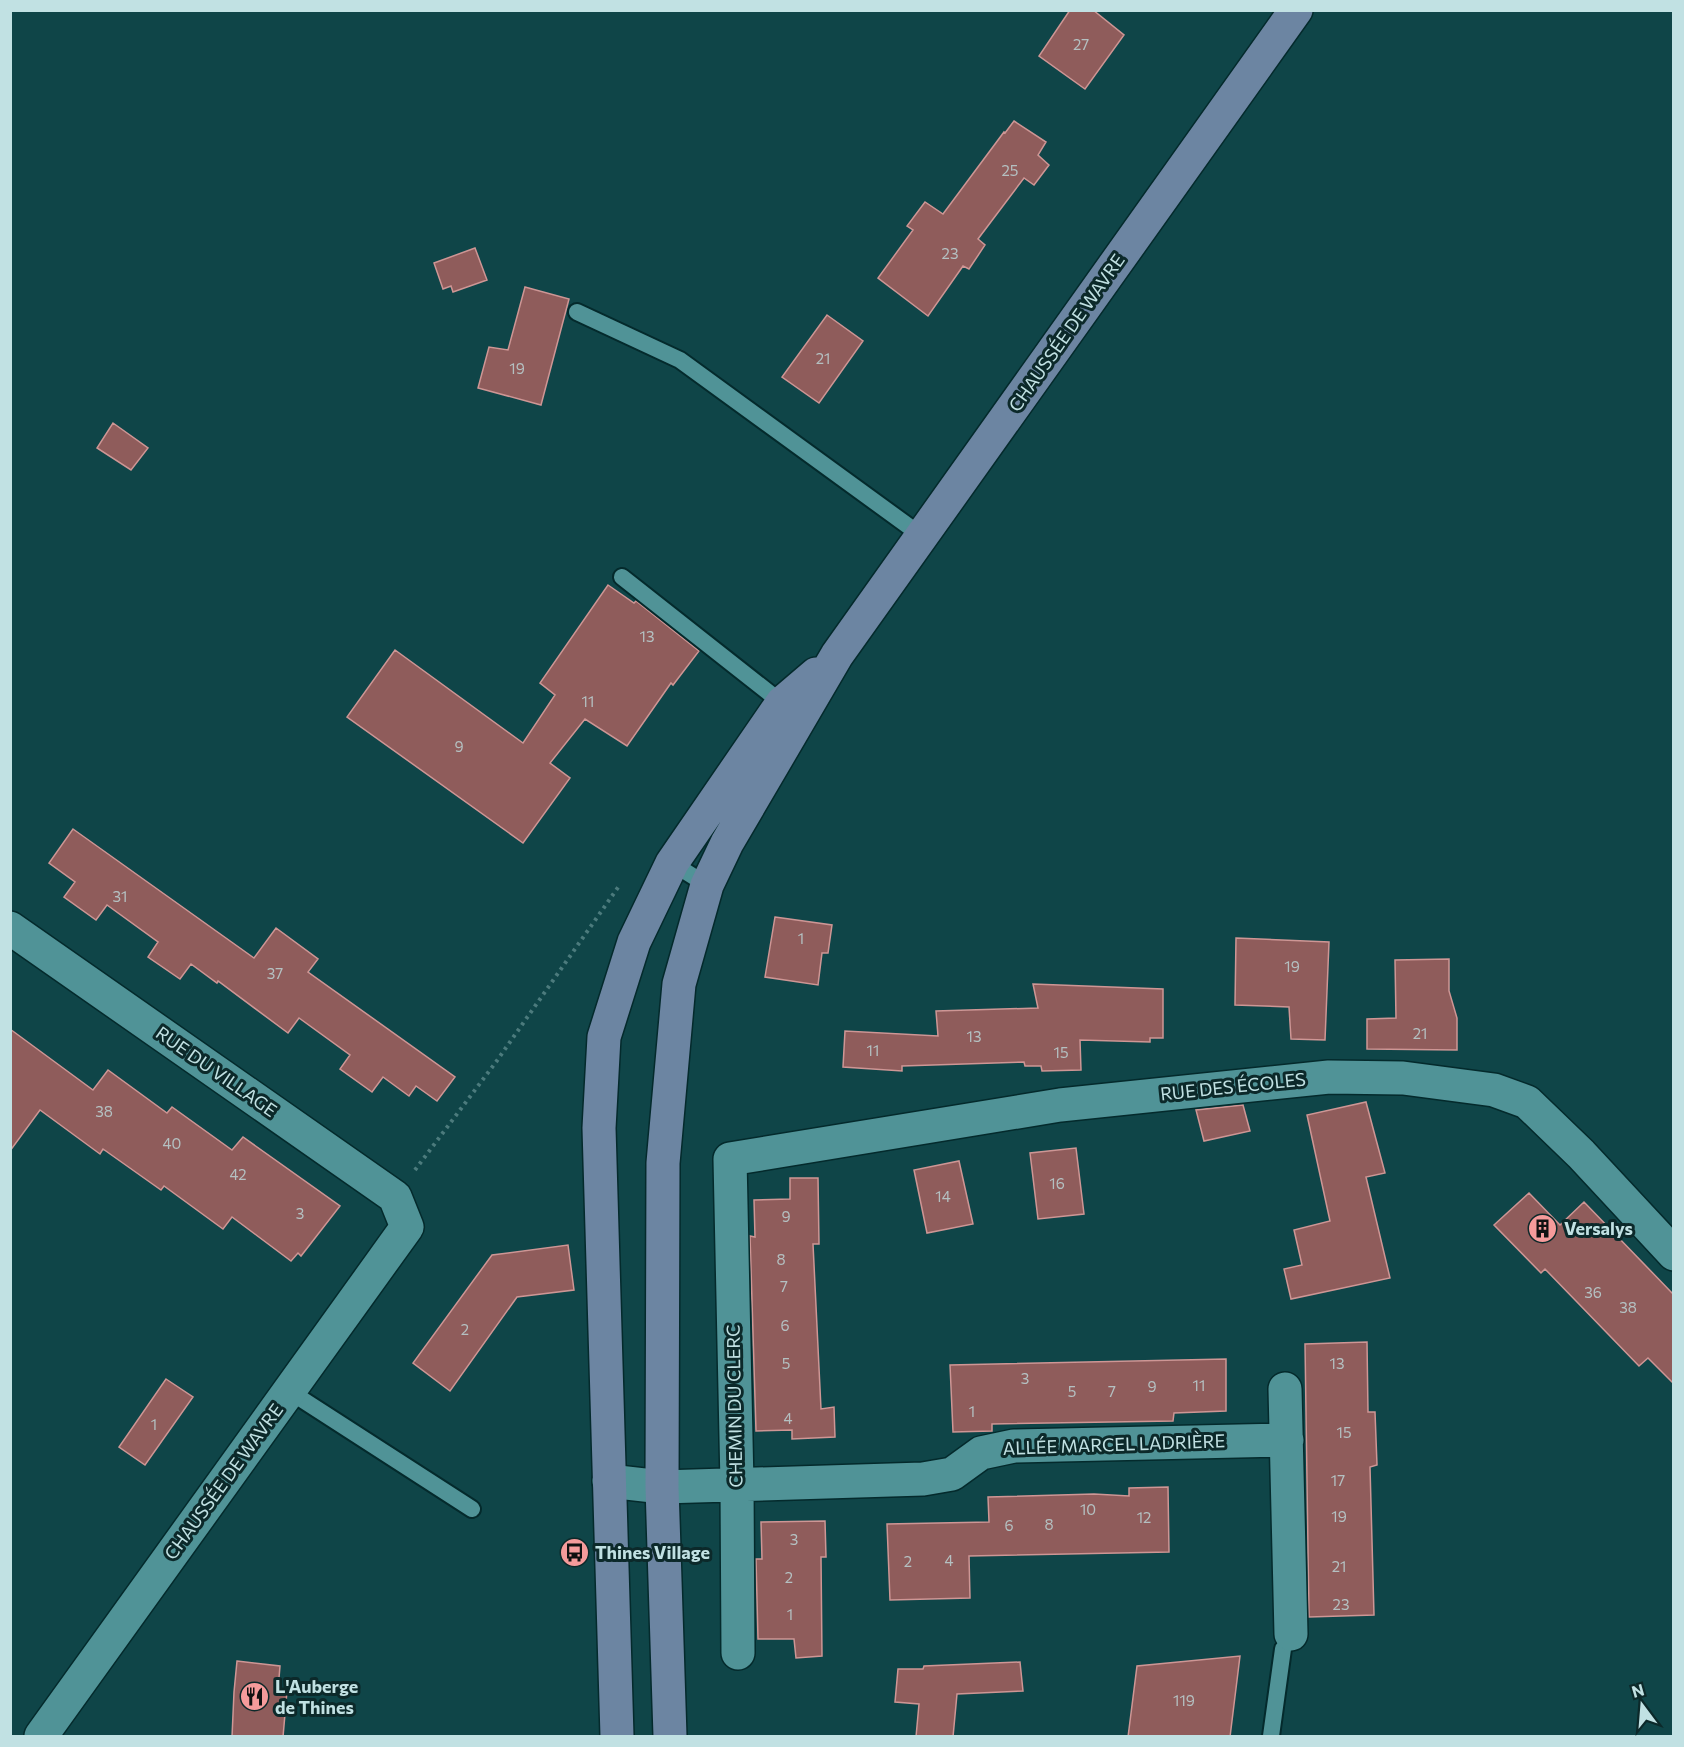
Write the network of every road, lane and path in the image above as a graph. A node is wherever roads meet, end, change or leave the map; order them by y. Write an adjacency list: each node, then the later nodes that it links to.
1 (1296, 10): 3 (main road, CHAUSSÉE DE WAVRE)
2 (577, 312): 3 (lane)
3 (922, 536): 5 (main road, CHAUSSÉE DE WAVRE)
4 (622, 577): 6 (lane)
5 (837, 655): 6 (main road); 9 (main road)
6 (782, 703): 7 (main road)
7 (672, 863): 9 (lane); 17 (main road)
8 (625, 878): 12 (path)
9 (707, 885): 19 (main road)
10 (10, 928): 12 (street, RUE DU VILLAGE)
11 (729, 1159): 13 (street, RUE DES ÉCOLES); 18 (street, CHEMIN DU CLERC)
12 (395, 1197): 15 (street, CHAUSSÉE DE WAVRE)
13 (1674, 1254)
14 (1285, 1389): 16 (street)
15 (289, 1391): 20 (lane); 23 (street, CHAUSSÉE DE WAVRE)
16 (1287, 1440): 18 (street, ALLÉE MARCEL LADRIÈRE); 21 (street)
17 (609, 1481): 19 (street, ALLÉE MARCEL LADRIÈRE); 24 (main road)
18 (737, 1484): 19 (street, ALLÉE MARCEL LADRIÈRE); 22 (street, CHEMIN DU CLERC)
19 (662, 1487): 25 (main road)
20 (472, 1509)
21 (1287, 1642): 26 (lane)
22 (738, 1653)
23 (41, 1737)
24 (617, 1737)
25 (670, 1737)
26 (1271, 1737)

